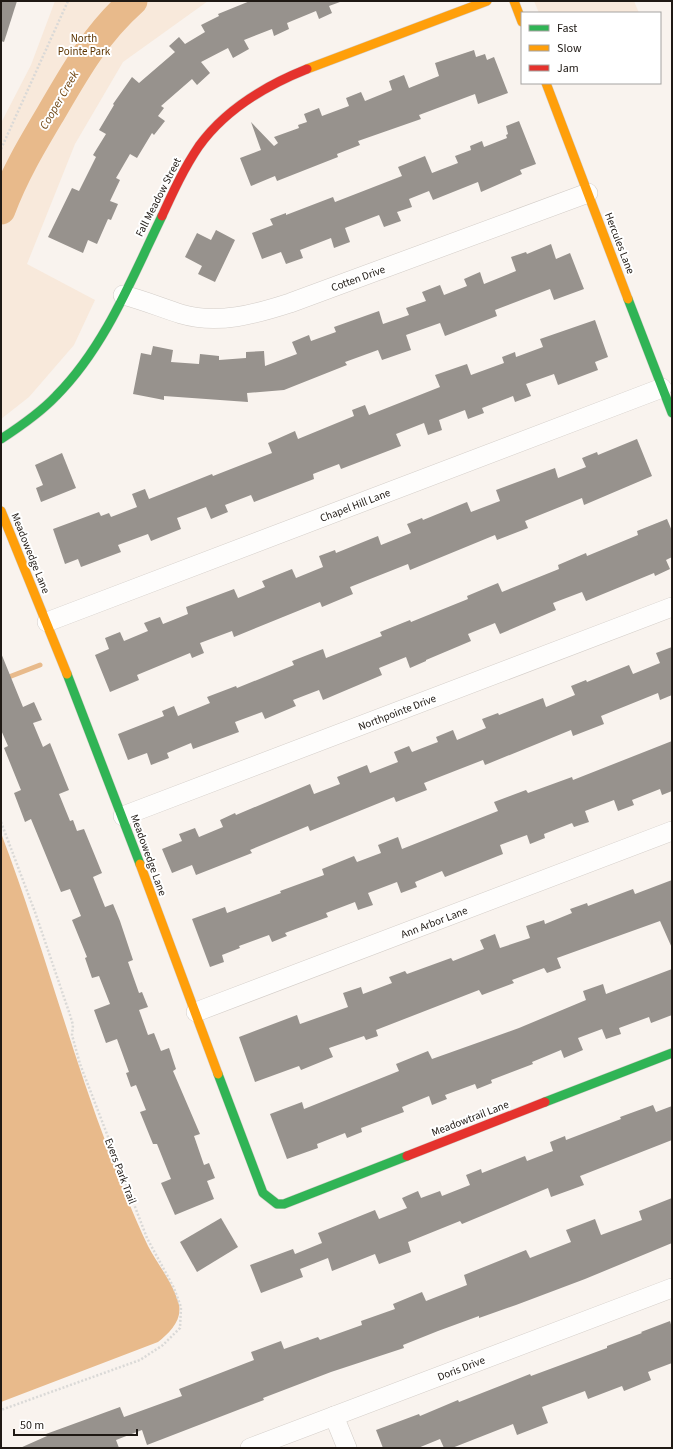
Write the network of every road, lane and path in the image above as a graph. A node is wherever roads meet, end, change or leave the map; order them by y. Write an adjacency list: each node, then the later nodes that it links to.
1 (68, 1): 6 (path)
2 (487, 1): 8 (street, Fall Meadow Street)
3 (514, 1): 4 (street)
4 (521, 19)
5 (546, 84): 7 (street, Hercules Lane)
6 (1, 149)
7 (588, 193): 8 (street, Cotten Drive); 9 (street, Hercules Lane)
8 (123, 295): 11 (street, Fall Meadow Street)
9 (662, 388): 10 (street, Hercules Lane); 14 (street, Chapel Hill Lane)
10 (672, 413)
11 (1, 439)
12 (1, 511): 14 (street, Meadowedge Lane)
13 (672, 608): 15 (street, Northpointe Drive)
14 (47, 622): 15 (street, Meadowedge Lane)
15 (123, 816): 18 (street, Meadowedge Lane)
16 (1, 822): 22 (path, Evers Park Trail)
17 (672, 831): 18 (street, Ann Arbor Lane)
18 (196, 1012): 20 (street, Meadowedge Lane)
19 (672, 1053): 20 (street, Meadowtrail Lane)
20 (277, 1204)
21 (672, 1288): 23 (street, Doris Drive)
22 (1, 1410)
23 (334, 1416): 24 (street, Doris Drive); 25 (street)
24 (250, 1448)
25 (347, 1448)

